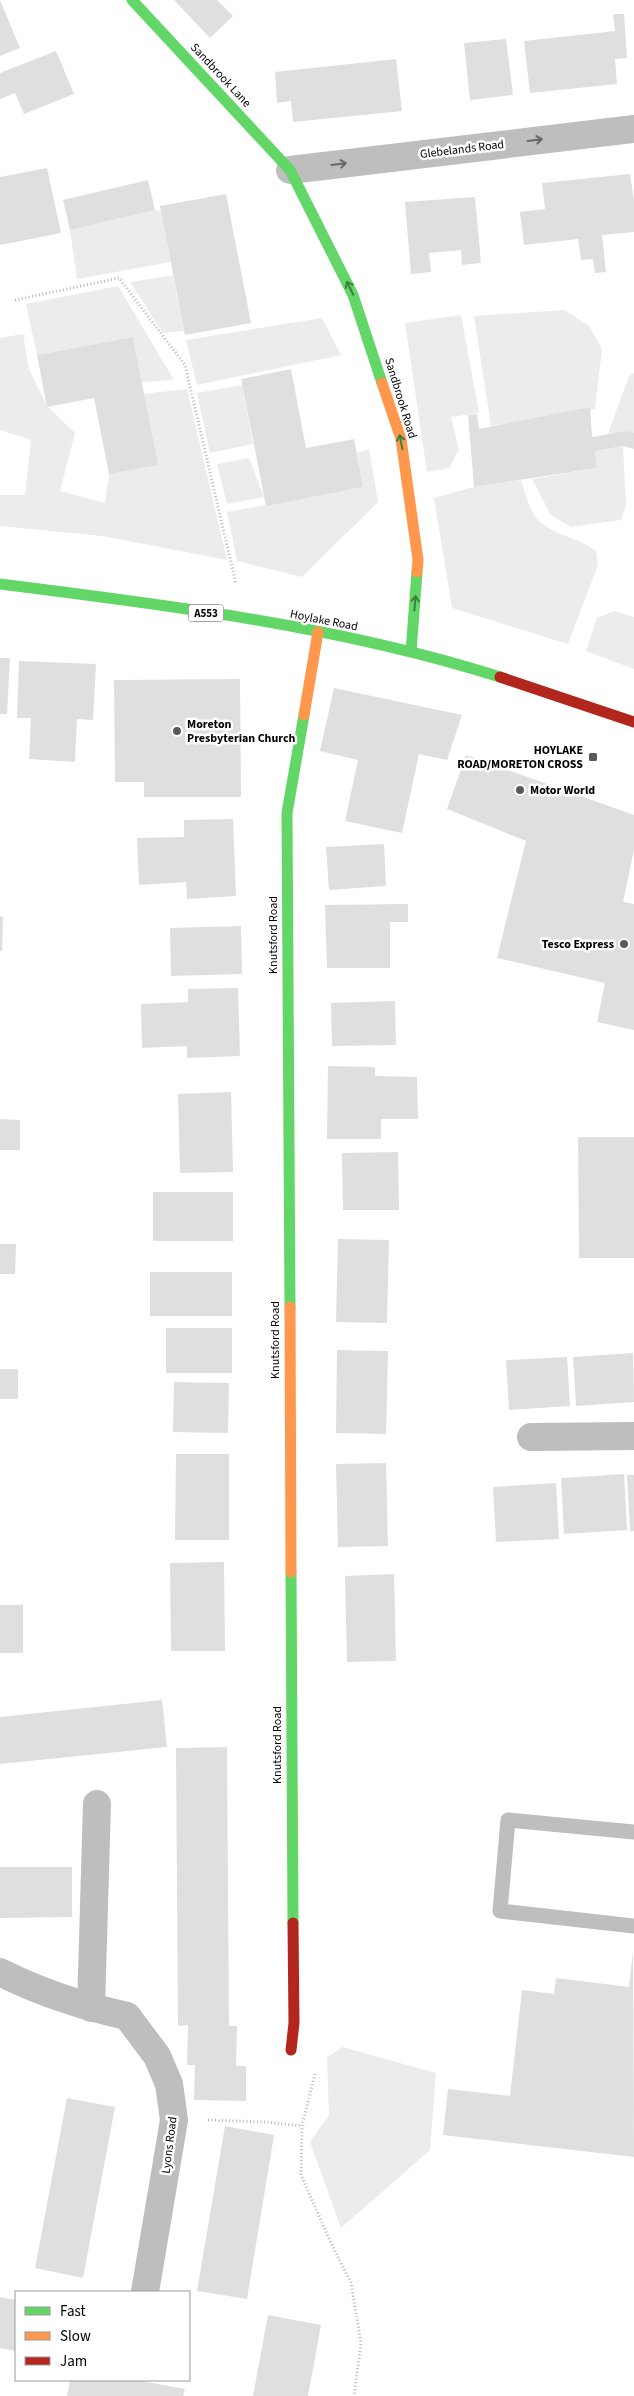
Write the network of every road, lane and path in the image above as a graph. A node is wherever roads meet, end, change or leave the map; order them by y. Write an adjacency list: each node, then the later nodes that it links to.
1 (132, 0): 3 (street, Sandbrook Lane)
2 (634, 129): 3 (street, Glebelands Road, one-way to 2)
3 (290, 170): 8 (street, Sandbrook Road, one-way to 3)
4 (15, 300): 6 (path)
5 (0, 584): 6 (street, Hoylake Road / A553)
6 (241, 619): 7 (street, Hoylake Road / A553)
7 (318, 632): 8 (street, Hoylake Road / A553); 17 (street, Knutsford Road)
8 (411, 652): 9 (street, Hoylake Road / A553)
9 (634, 722)
10 (634, 1436): 11 (street)
11 (531, 1437)
12 (97, 1804): 16 (street)
13 (634, 1832): 14 (lane)
14 (634, 1926)
15 (0, 1972): 16 (street, Lyons Road)
16 (90, 2008): 18 (street, Lyons Road)
17 (291, 2050): 19 (path)
18 (174, 2120): 19 (path); 20 (street, Lyons Road)
19 (302, 2126): 21 (path)
20 (145, 2291)
21 (354, 2396)

